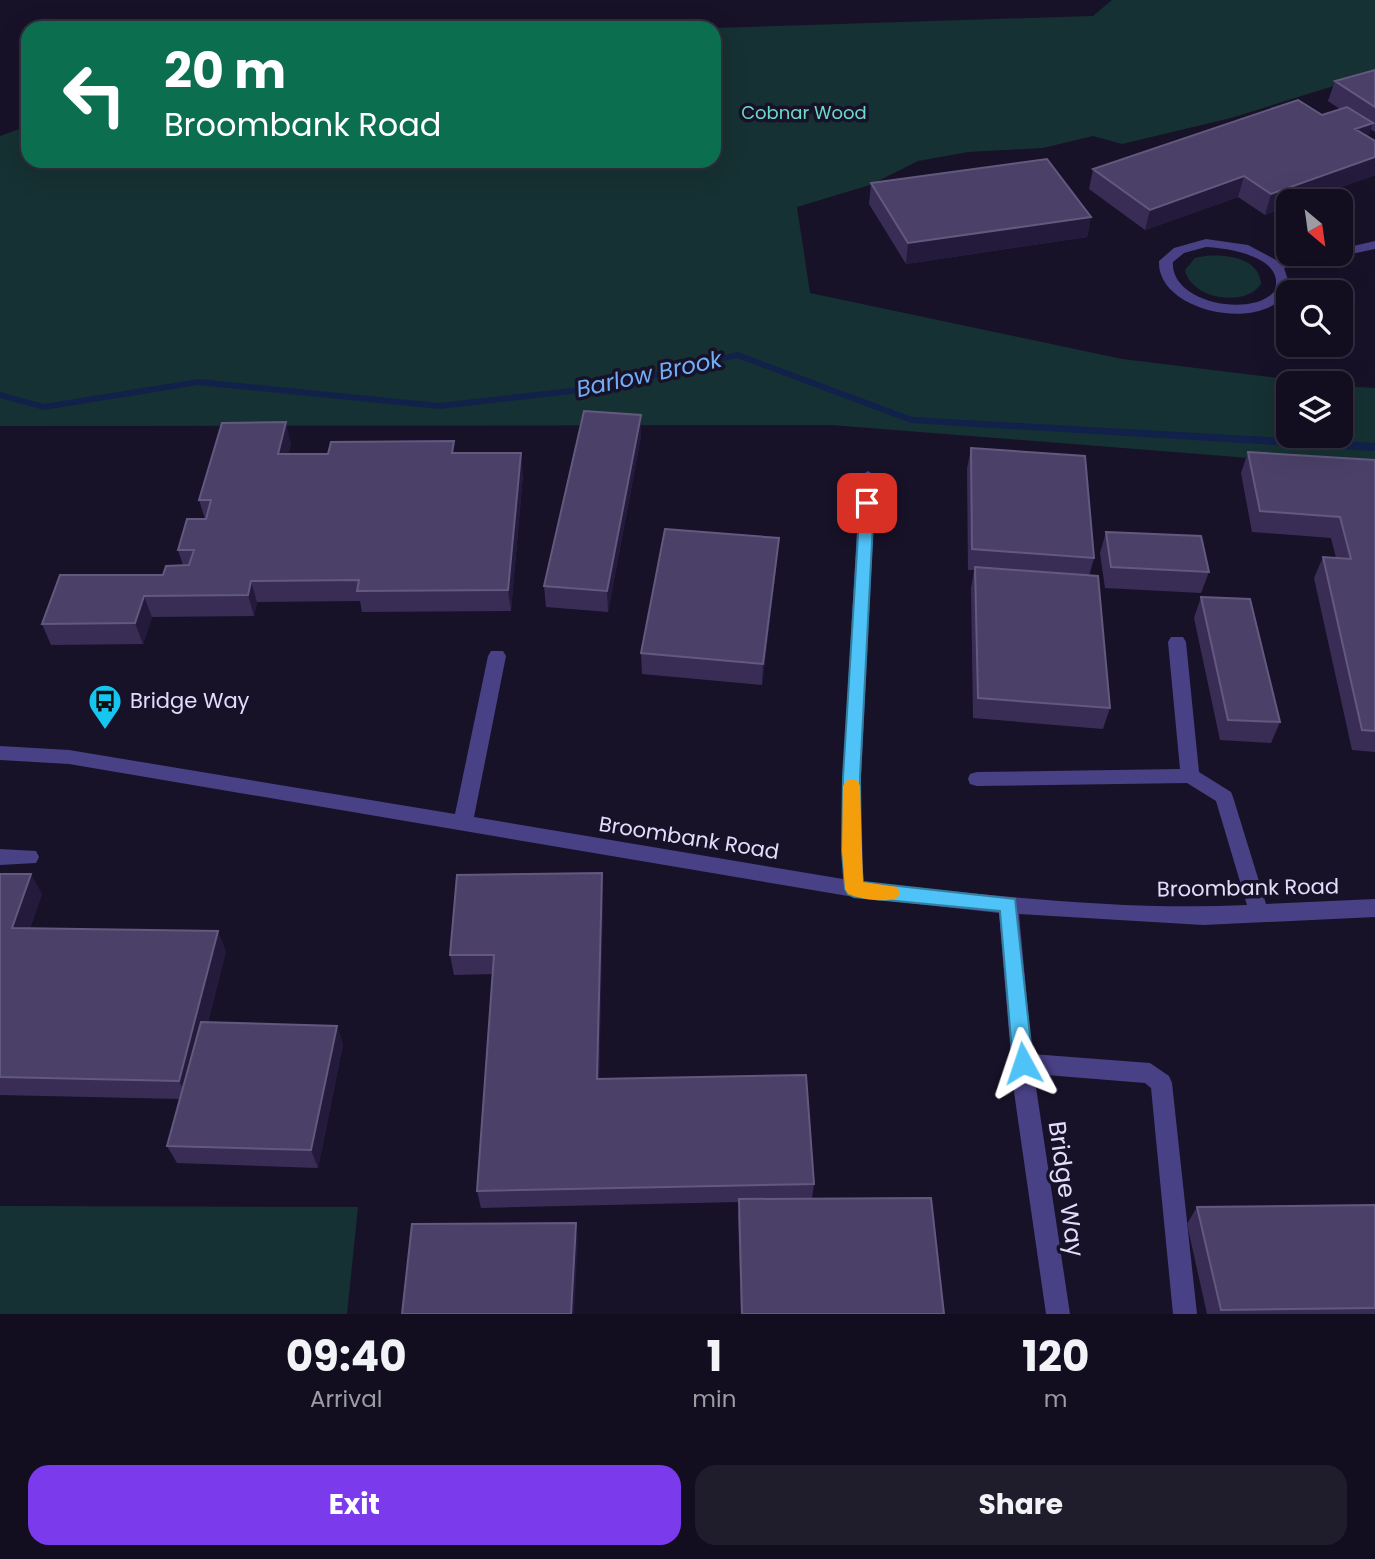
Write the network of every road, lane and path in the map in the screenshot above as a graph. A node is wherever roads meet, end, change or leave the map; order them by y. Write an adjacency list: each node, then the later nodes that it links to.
1 (1375, 245): 2 (street)
2 (1353, 250)
3 (1276, 266): 3 (street)
4 (868, 476): 13 (street)
5 (1177, 642): 8 (street)
6 (496, 656): 10 (street)
7 (0, 753): 10 (street, Broombank Road)
8 (1190, 776): 9 (street); 16 (street)
9 (977, 779)
10 (463, 824): 13 (street, Broombank Road)
11 (0, 857): 12 (street)
12 (29, 857)
13 (854, 889): 14 (street, Broombank Road)
14 (1008, 905): 16 (street, Broombank Road); 17 (street, Bridge Way)
15 (1375, 908): 16 (street, Broombank Road)
16 (1259, 913)
17 (1023, 1063): 18 (street, Bridge Way); 19 (street)
18 (1058, 1314)
19 (1185, 1314)

